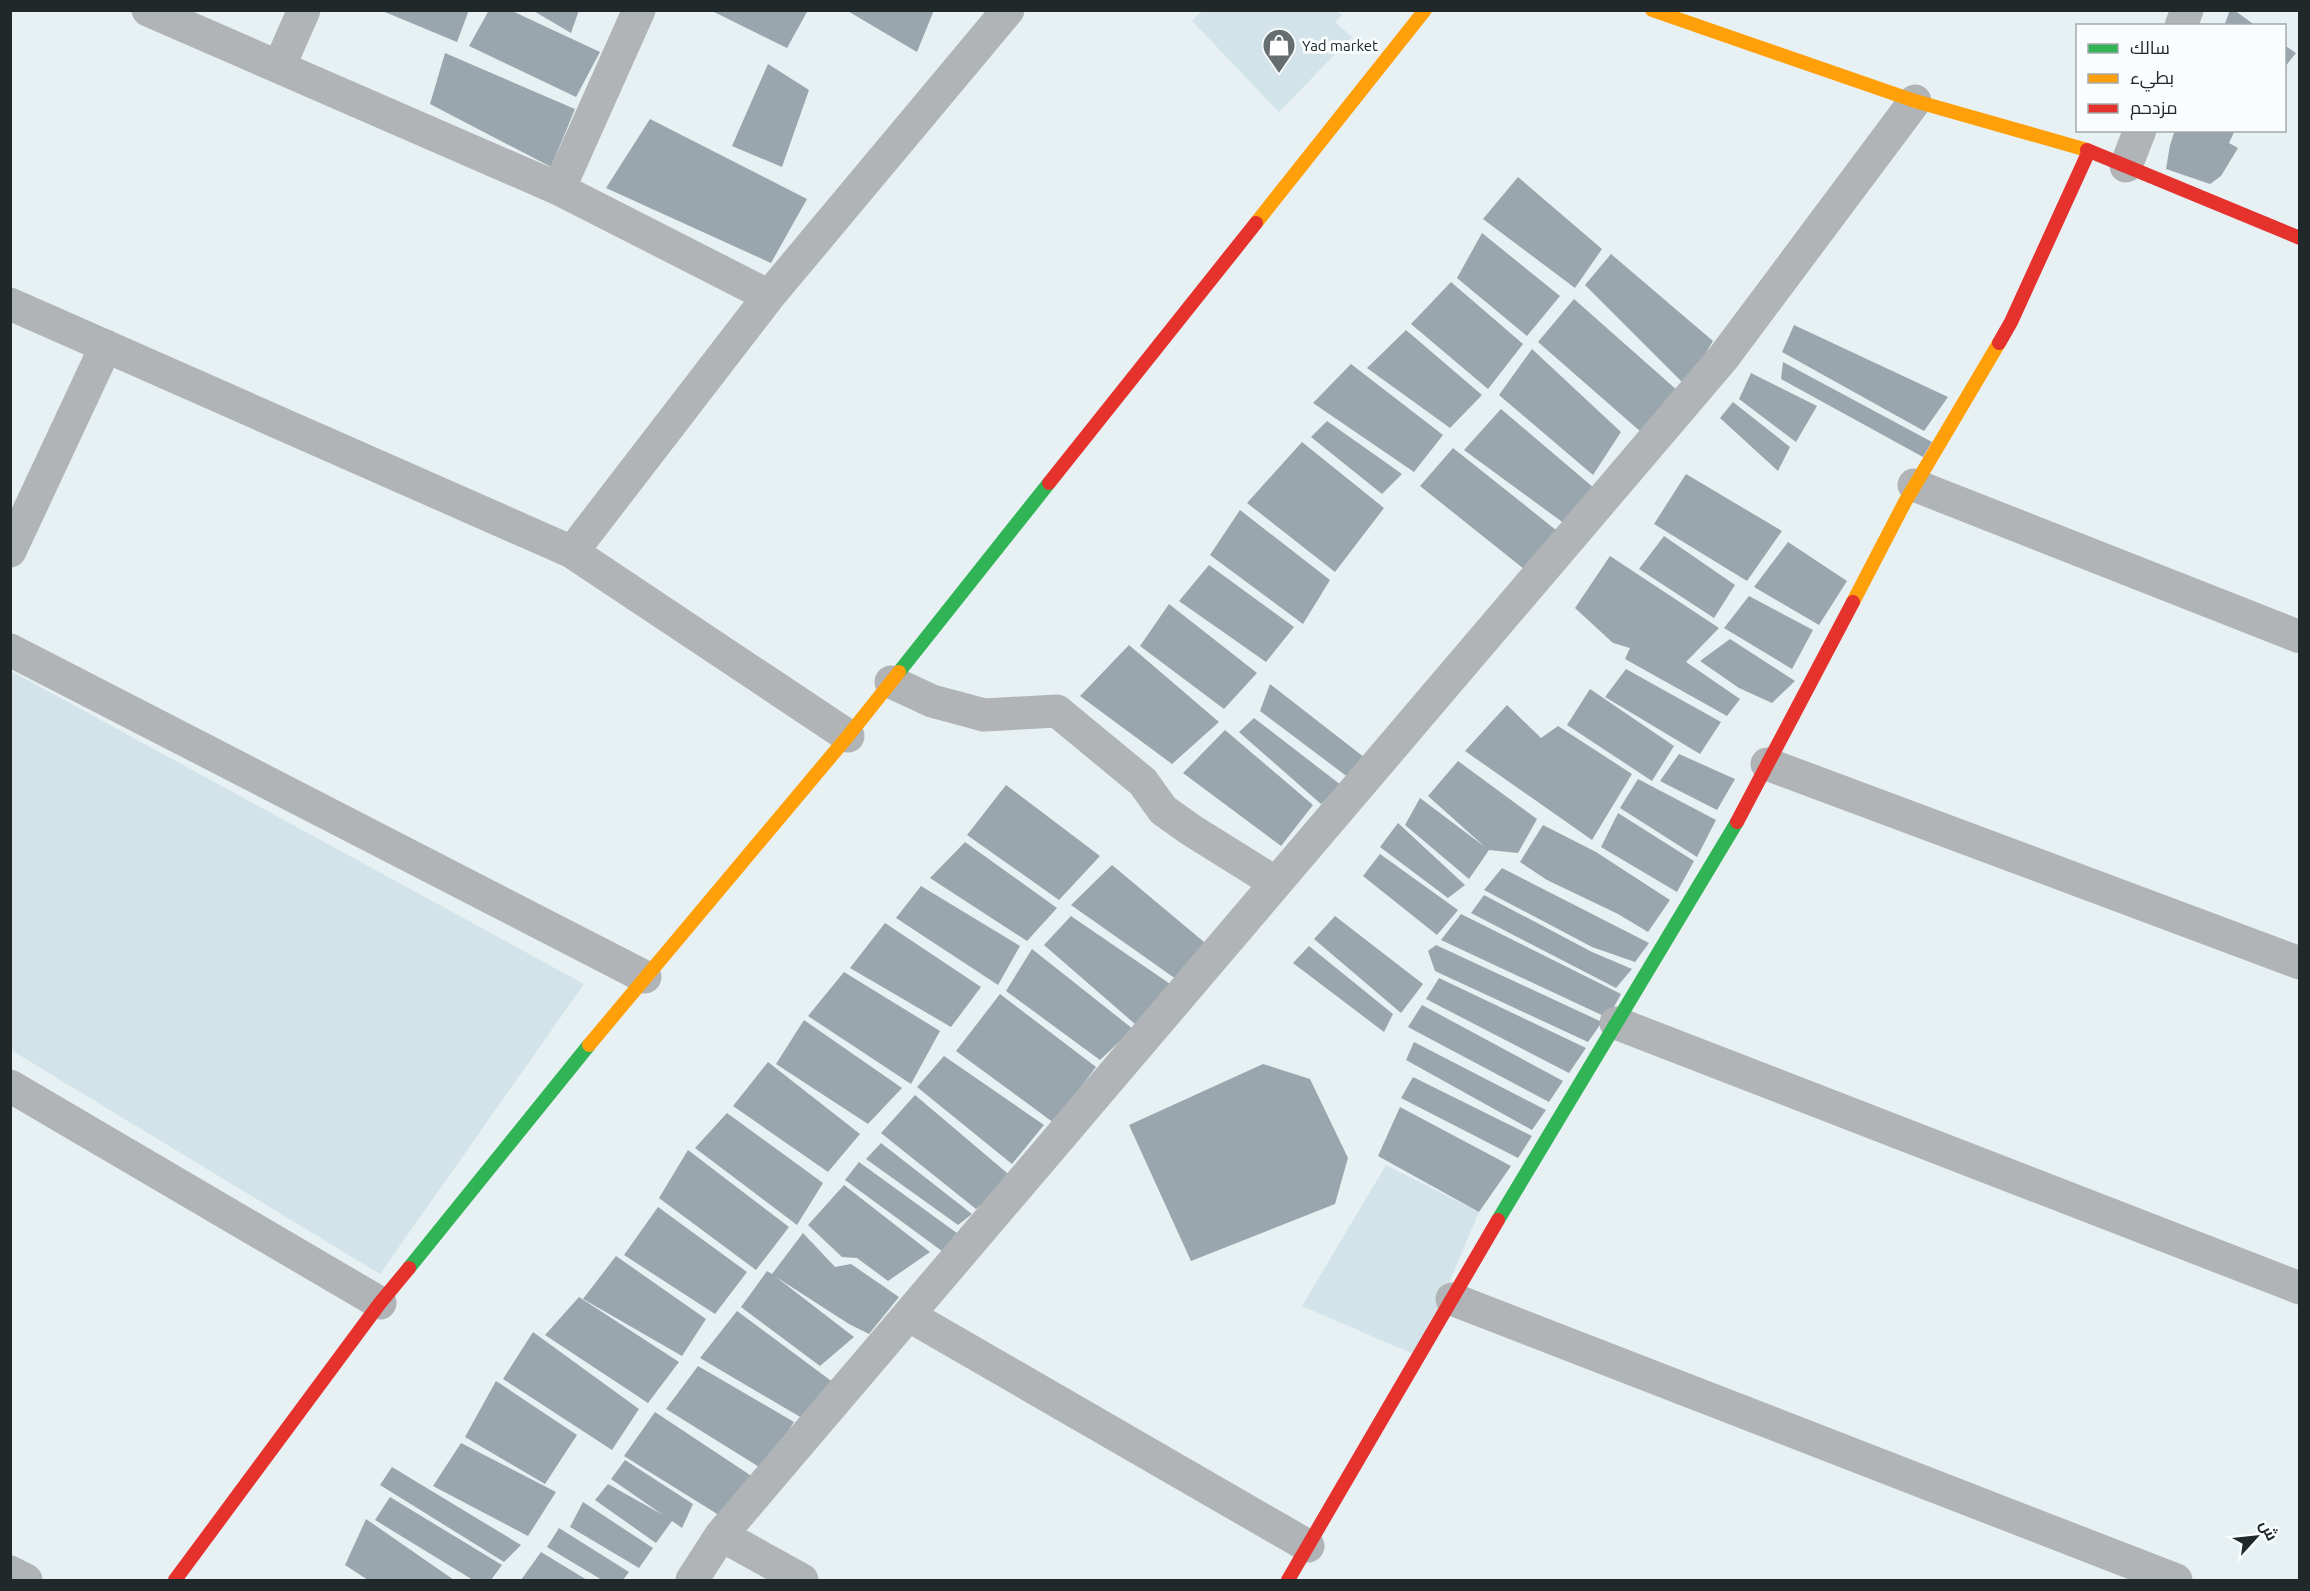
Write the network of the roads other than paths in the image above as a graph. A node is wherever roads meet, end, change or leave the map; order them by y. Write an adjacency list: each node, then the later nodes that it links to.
1 (148, 10): 7 (street)
2 (304, 10): 7 (street)
3 (639, 10): 12 (street)
4 (1008, 10): 14 (street)
5 (1425, 10): 22 (street)
6 (1652, 10): 8 (street)
7 (279, 67): 12 (street)
8 (1915, 101): 10 (street); 25 (street)
9 (2139, 132): 11 (street)
10 (2090, 151): 11 (street); 17 (street)
11 (2126, 166): 13 (street)
12 (559, 189): 14 (street)
13 (2300, 238)
14 (768, 296): 19 (street)
15 (10, 304): 16 (street)
16 (106, 346): 18 (street); 19 (street)
17 (1914, 484): 20 (street); 24 (street)
18 (10, 551)
19 (572, 552): 23 (street)
20 (2300, 637)
21 (10, 650): 27 (street)
22 (891, 682): 23 (street); 25 (street)
23 (848, 735): 27 (street)
24 (1767, 765): 26 (street); 28 (street)
25 (1276, 883): 33 (street)
26 (2300, 963)
27 (645, 977): 32 (street)
28 (1616, 1023): 30 (street); 31 (street)
29 (10, 1086): 32 (street)
30 (2300, 1288)
31 (1452, 1299): 35 (street); 41 (street)
32 (380, 1304): 38 (street)
33 (908, 1316): 34 (street); 35 (street)
34 (721, 1535): 39 (street); 40 (street)
35 (1299, 1570)
36 (10, 1572): 37 (street)
37 (26, 1581)
38 (175, 1581)
39 (692, 1581)
40 (802, 1581)
41 (2176, 1581)

